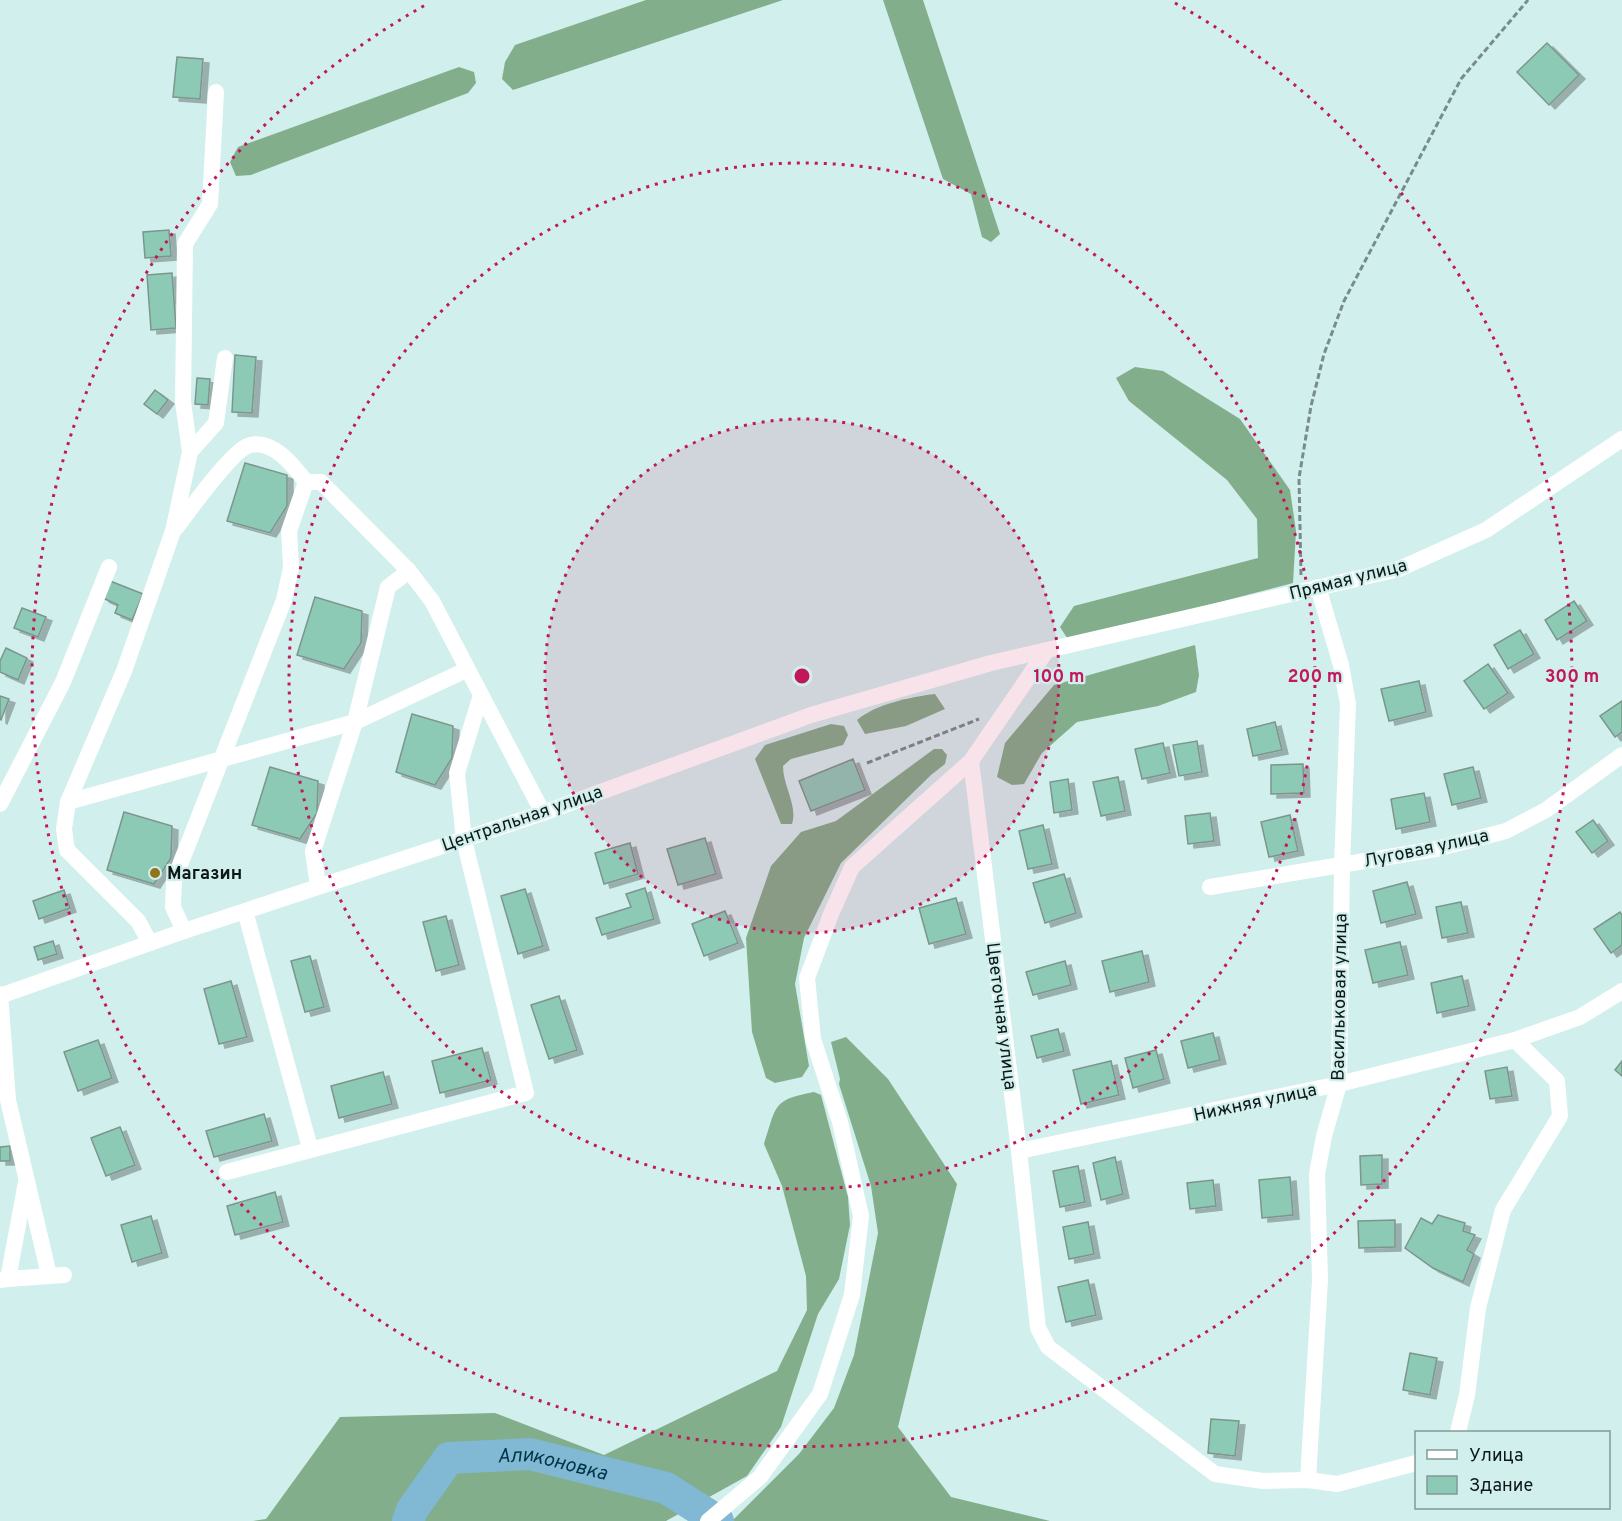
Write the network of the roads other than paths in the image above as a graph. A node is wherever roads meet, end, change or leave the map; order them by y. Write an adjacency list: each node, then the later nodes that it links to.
1 (216, 92): 4 (street)
2 (225, 358): 4 (street)
3 (1622, 440): 9 (street, Прямая улица)
4 (190, 452): 6 (street)
5 (306, 482): 6 (street); 8 (street); 15 (street)
6 (173, 531): 17 (street)
7 (109, 567): 18 (street)
8 (409, 571): 11 (street); 13 (street)
9 (1310, 589): 10 (street, Прямая улица); 21 (street, Васильковая улица)
10 (1047, 650): 16 (street); 19 (street, Центральная улица)
11 (466, 670): 12 (street); 13 (street)
12 (481, 695): 19 (street); 20 (street)
13 (356, 722): 15 (street); 22 (street)
14 (1622, 755): 21 (street, Луговая улица)
15 (219, 762): 17 (street); 25 (street)
16 (971, 762): 32 (street, Цветочная улица); 39 (street)
17 (68, 802): 26 (street)
18 (0, 804)
19 (543, 813): 20 (street, Центральная улица)
20 (464, 840): 22 (street, Центральная улица); 31 (street)
21 (1342, 866): 23 (street, Луговая улица); 30 (street, Васильковая улица)
22 (318, 886): 24 (street, Центральная улица)
23 (1210, 887)
24 (245, 911): 25 (street, Центральная улица); 31 (street)
25 (184, 931): 26 (street, Центральная улица)
26 (150, 943): 28 (street, Центральная улица)
27 (1622, 990): 29 (street, Нижняя улица)
28 (0, 995): 34 (street)
29 (1515, 1040): 30 (street, Нижняя улица); 36 (street)
30 (1339, 1084): 32 (street, Нижняя улица); 38 (street, Васильковая улица)
31 (310, 1148): 33 (street)
32 (1019, 1151): 38 (street, Цветочная улица)
33 (228, 1172)
34 (27, 1174): 35 (street); 35 (street)
35 (4, 1280)
36 (1458, 1431)
37 (1415, 1463): 38 (street, Цветочная улица)
38 (1308, 1480)
39 (708, 1521)

